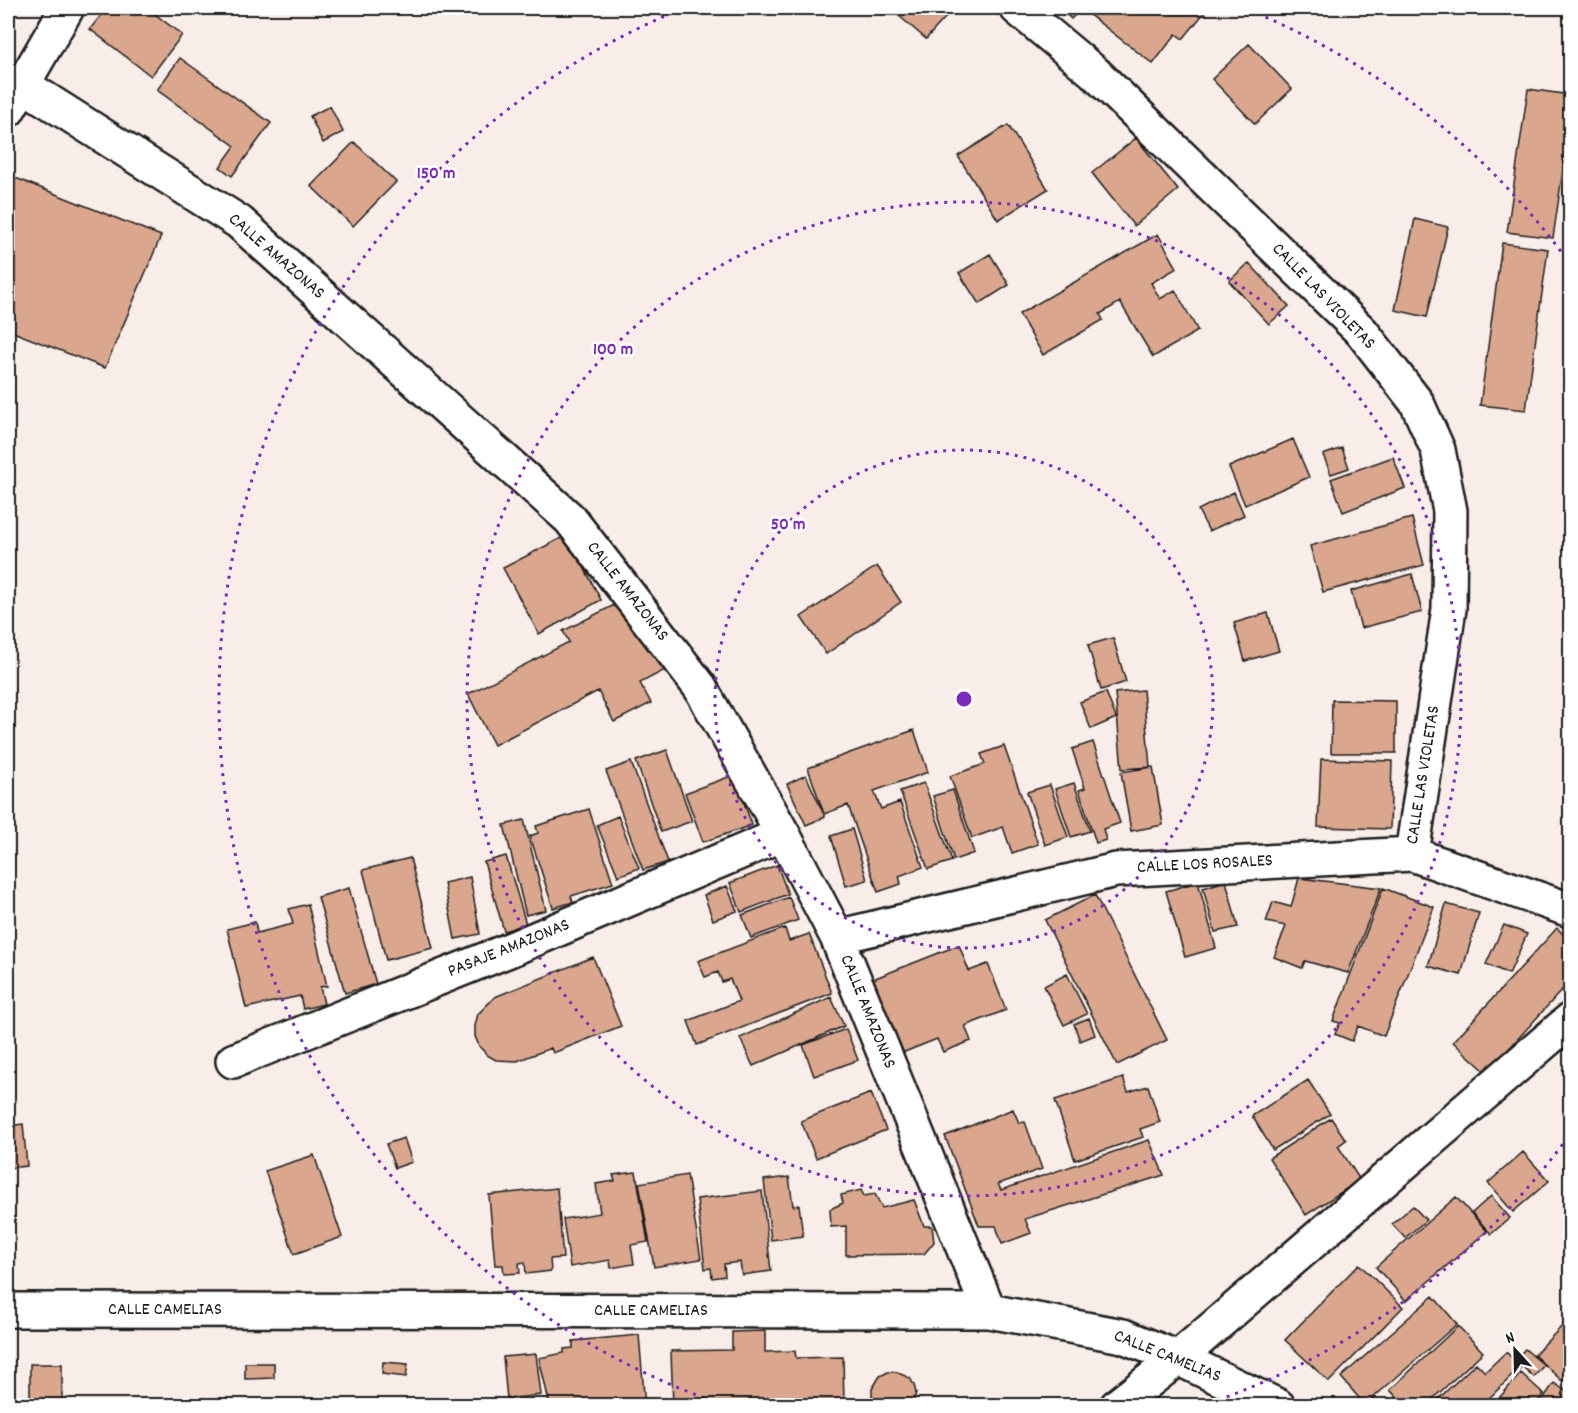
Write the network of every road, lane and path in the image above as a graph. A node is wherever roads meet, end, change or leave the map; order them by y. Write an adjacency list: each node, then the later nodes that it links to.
1 (67, 8): 3 (street)
2 (1017, 8): 5 (street, CALLE LAS VIOLETAS)
3 (13, 94): 4 (street, CALLE AMAZONAS)
4 (783, 834): 7 (street, CALLE AMAZONAS); 9 (street, PASAJE AMAZONAS)
5 (1412, 854): 6 (street, CALLE LOS ROSALES); 7 (street, CALLE LOS ROSALES)
6 (1570, 910)
7 (837, 938): 11 (street, CALLE AMAZONAS)
8 (1570, 1020): 12 (street)
9 (233, 1061)
10 (8, 1310): 11 (street, CALLE CAMELIAS)
11 (989, 1311): 12 (street, CALLE CAMELIAS)
12 (1178, 1358): 13 (street); 14 (street, CALLE CAMELIAS)
13 (1117, 1406)
14 (1278, 1406)

